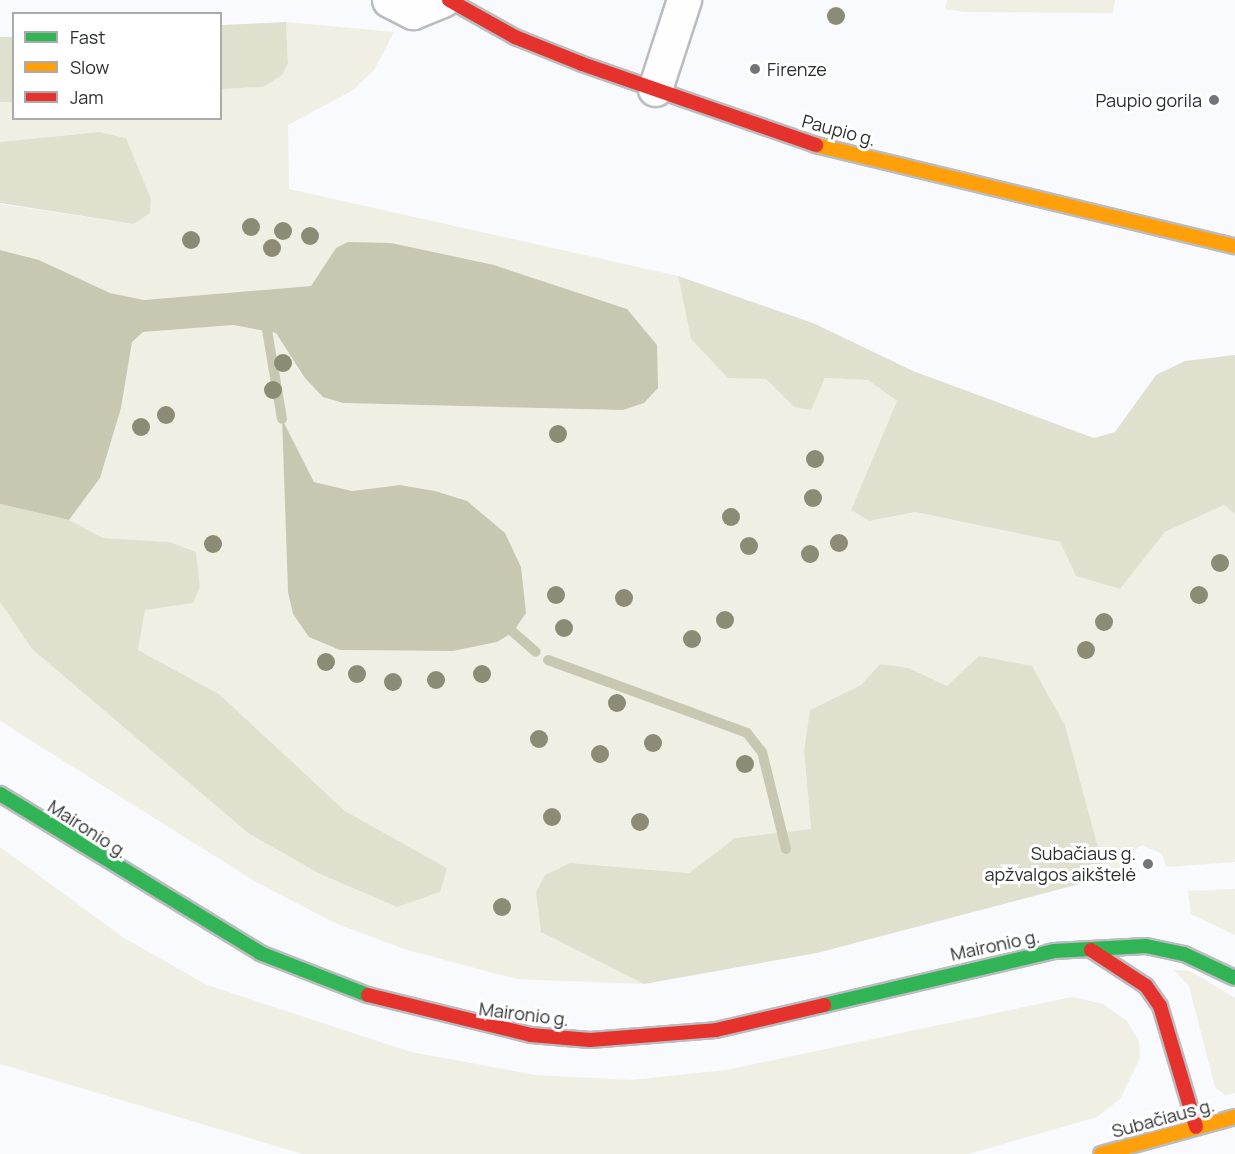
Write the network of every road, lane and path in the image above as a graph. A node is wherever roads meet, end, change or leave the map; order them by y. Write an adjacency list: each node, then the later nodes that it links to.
1 (389, 0): 2 (street)
2 (443, 0)
3 (449, 0): 5 (main road, Paupio g.)
4 (684, 0): 5 (street)
5 (655, 89): 6 (main road, Paupio g.)
6 (1235, 246)
7 (0, 794): 8 (main road, Maironio g.)
8 (1091, 950): 9 (main road, Maironio g.); 11 (main road)
9 (1235, 978)
10 (1235, 1117): 11 (main road, Subačiaus g.)
11 (1196, 1127): 12 (main road, Subačiaus g.)
12 (1101, 1154)

